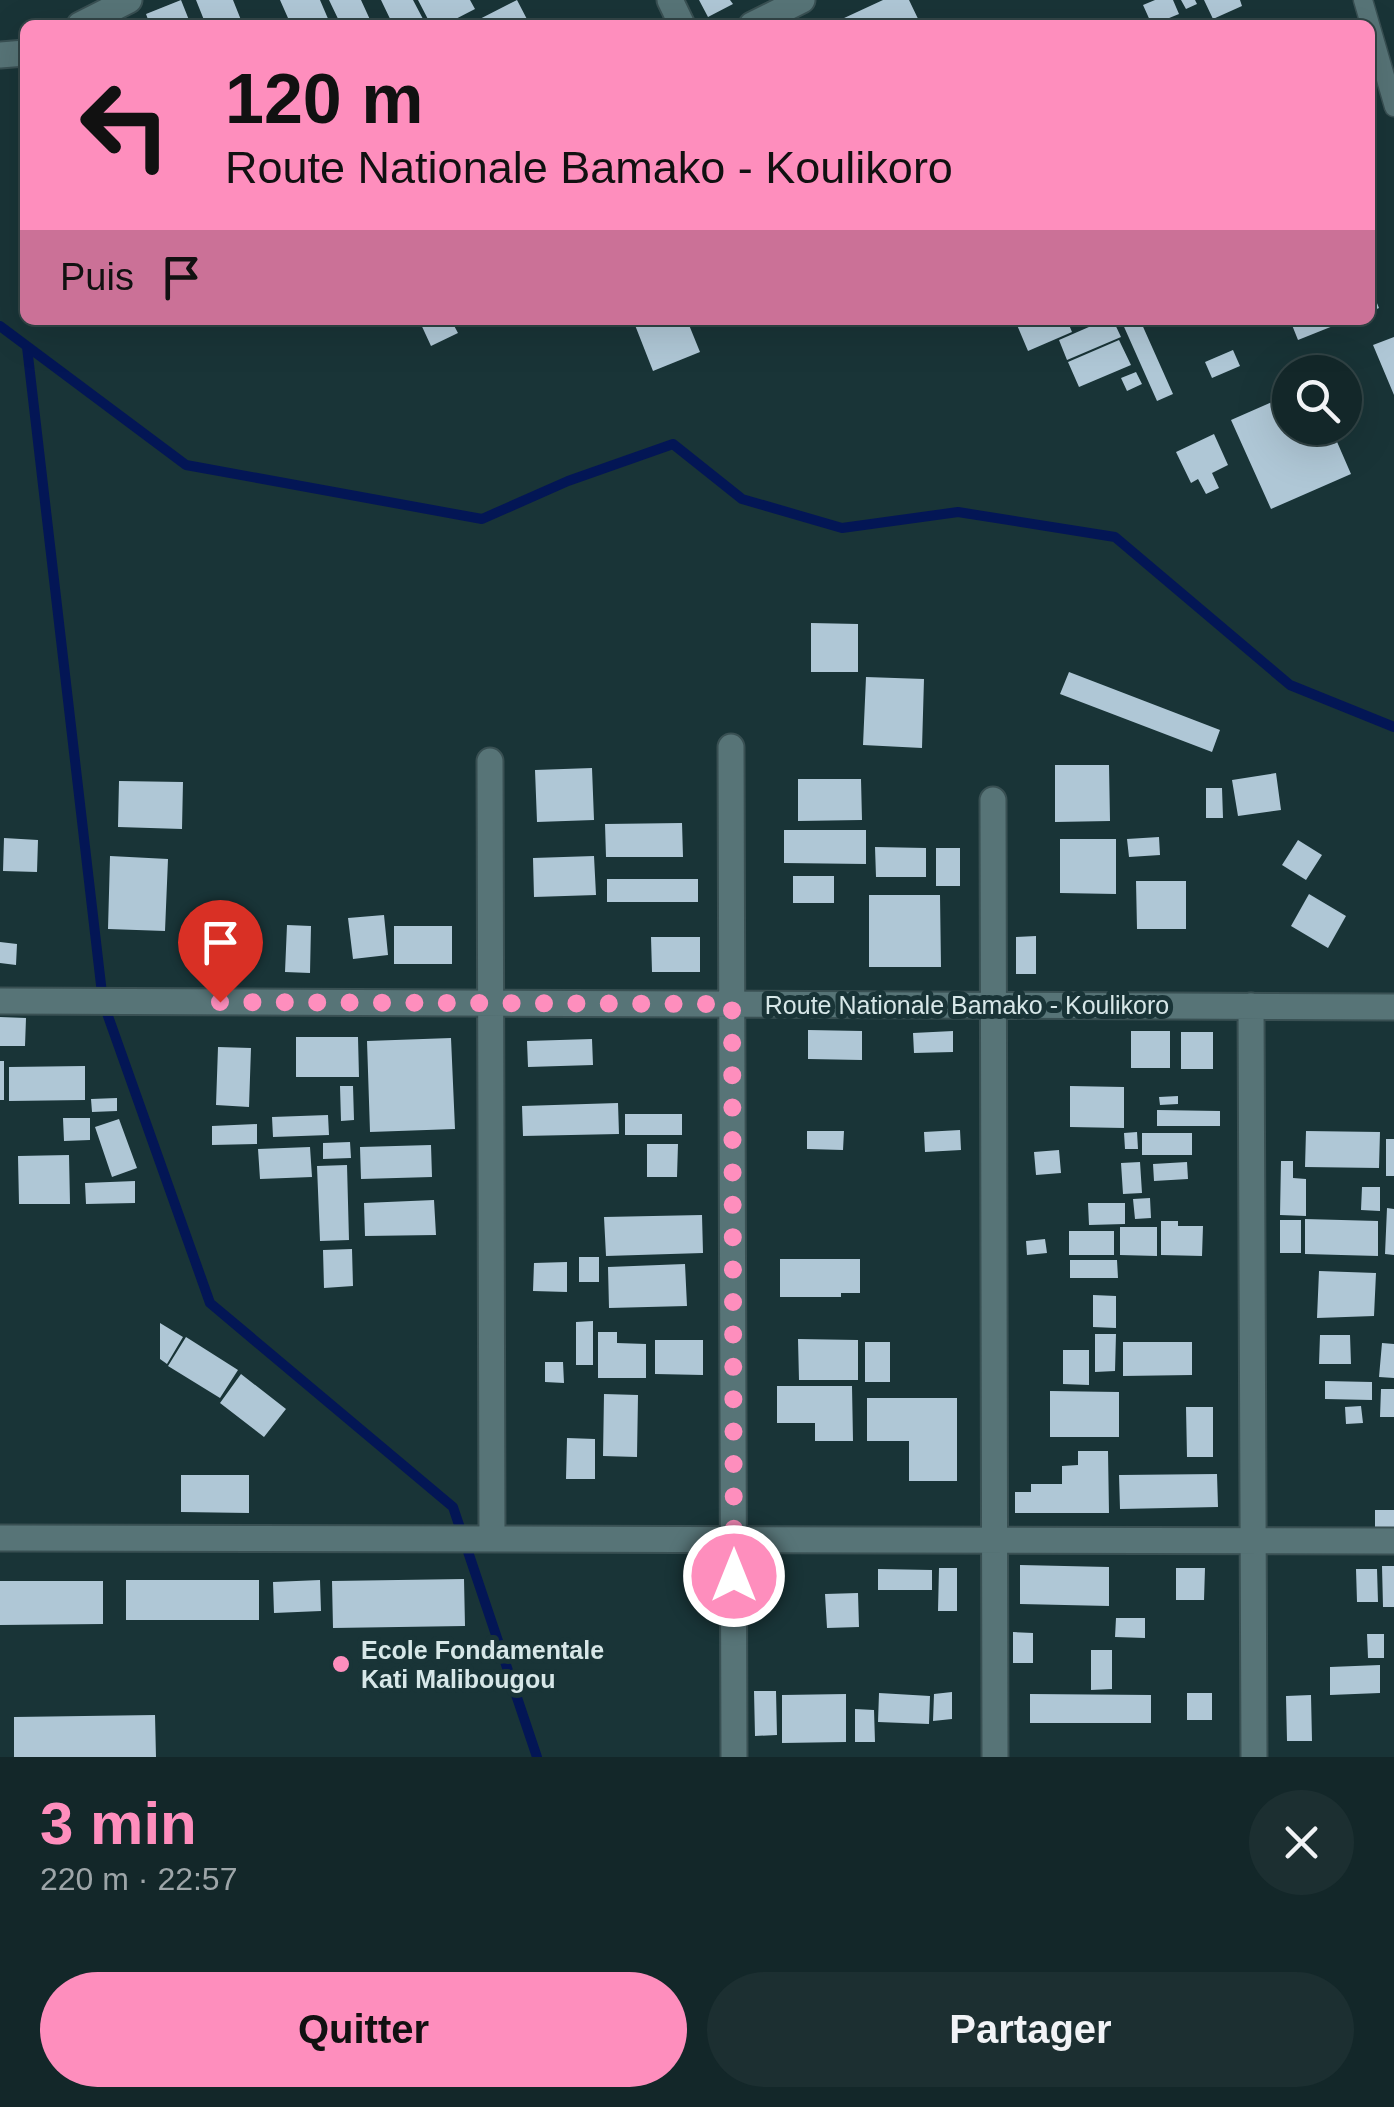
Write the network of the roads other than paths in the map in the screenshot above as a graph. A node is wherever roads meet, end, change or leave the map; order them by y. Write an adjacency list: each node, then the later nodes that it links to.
1 (129, 0): 3 (street)
2 (802, 0): 4 (street)
3 (90, 20)
4 (762, 20)
5 (1375, 41): 6 (lane)
6 (1394, 107)
7 (731, 747): 12 (street)
8 (490, 761): 11 (street)
9 (992, 800): 13 (street)
10 (0, 1001): 11 (street, Route Nationale Bamako - Koulikoro)
11 (491, 1004): 12 (street, Route Nationale Bamako - Koulikoro); 17 (street)
12 (732, 1004): 13 (street, Route Nationale Bamako - Koulikoro); 18 (street)
13 (992, 1006): 14 (street, Route Nationale Bamako - Koulikoro); 19 (street)
14 (1251, 1006): 15 (street, Route Nationale Bamako - Koulikoro); 20 (street)
15 (1394, 1007)
16 (0, 1538): 17 (street)
17 (492, 1539): 18 (street)
18 (733, 1540): 19 (street); 22 (street)
19 (994, 1540): 20 (street); 23 (street)
20 (1253, 1541): 21 (street); 24 (street)
21 (1394, 1542)
22 (734, 1757)
23 (995, 1757)
24 (1254, 1757)

